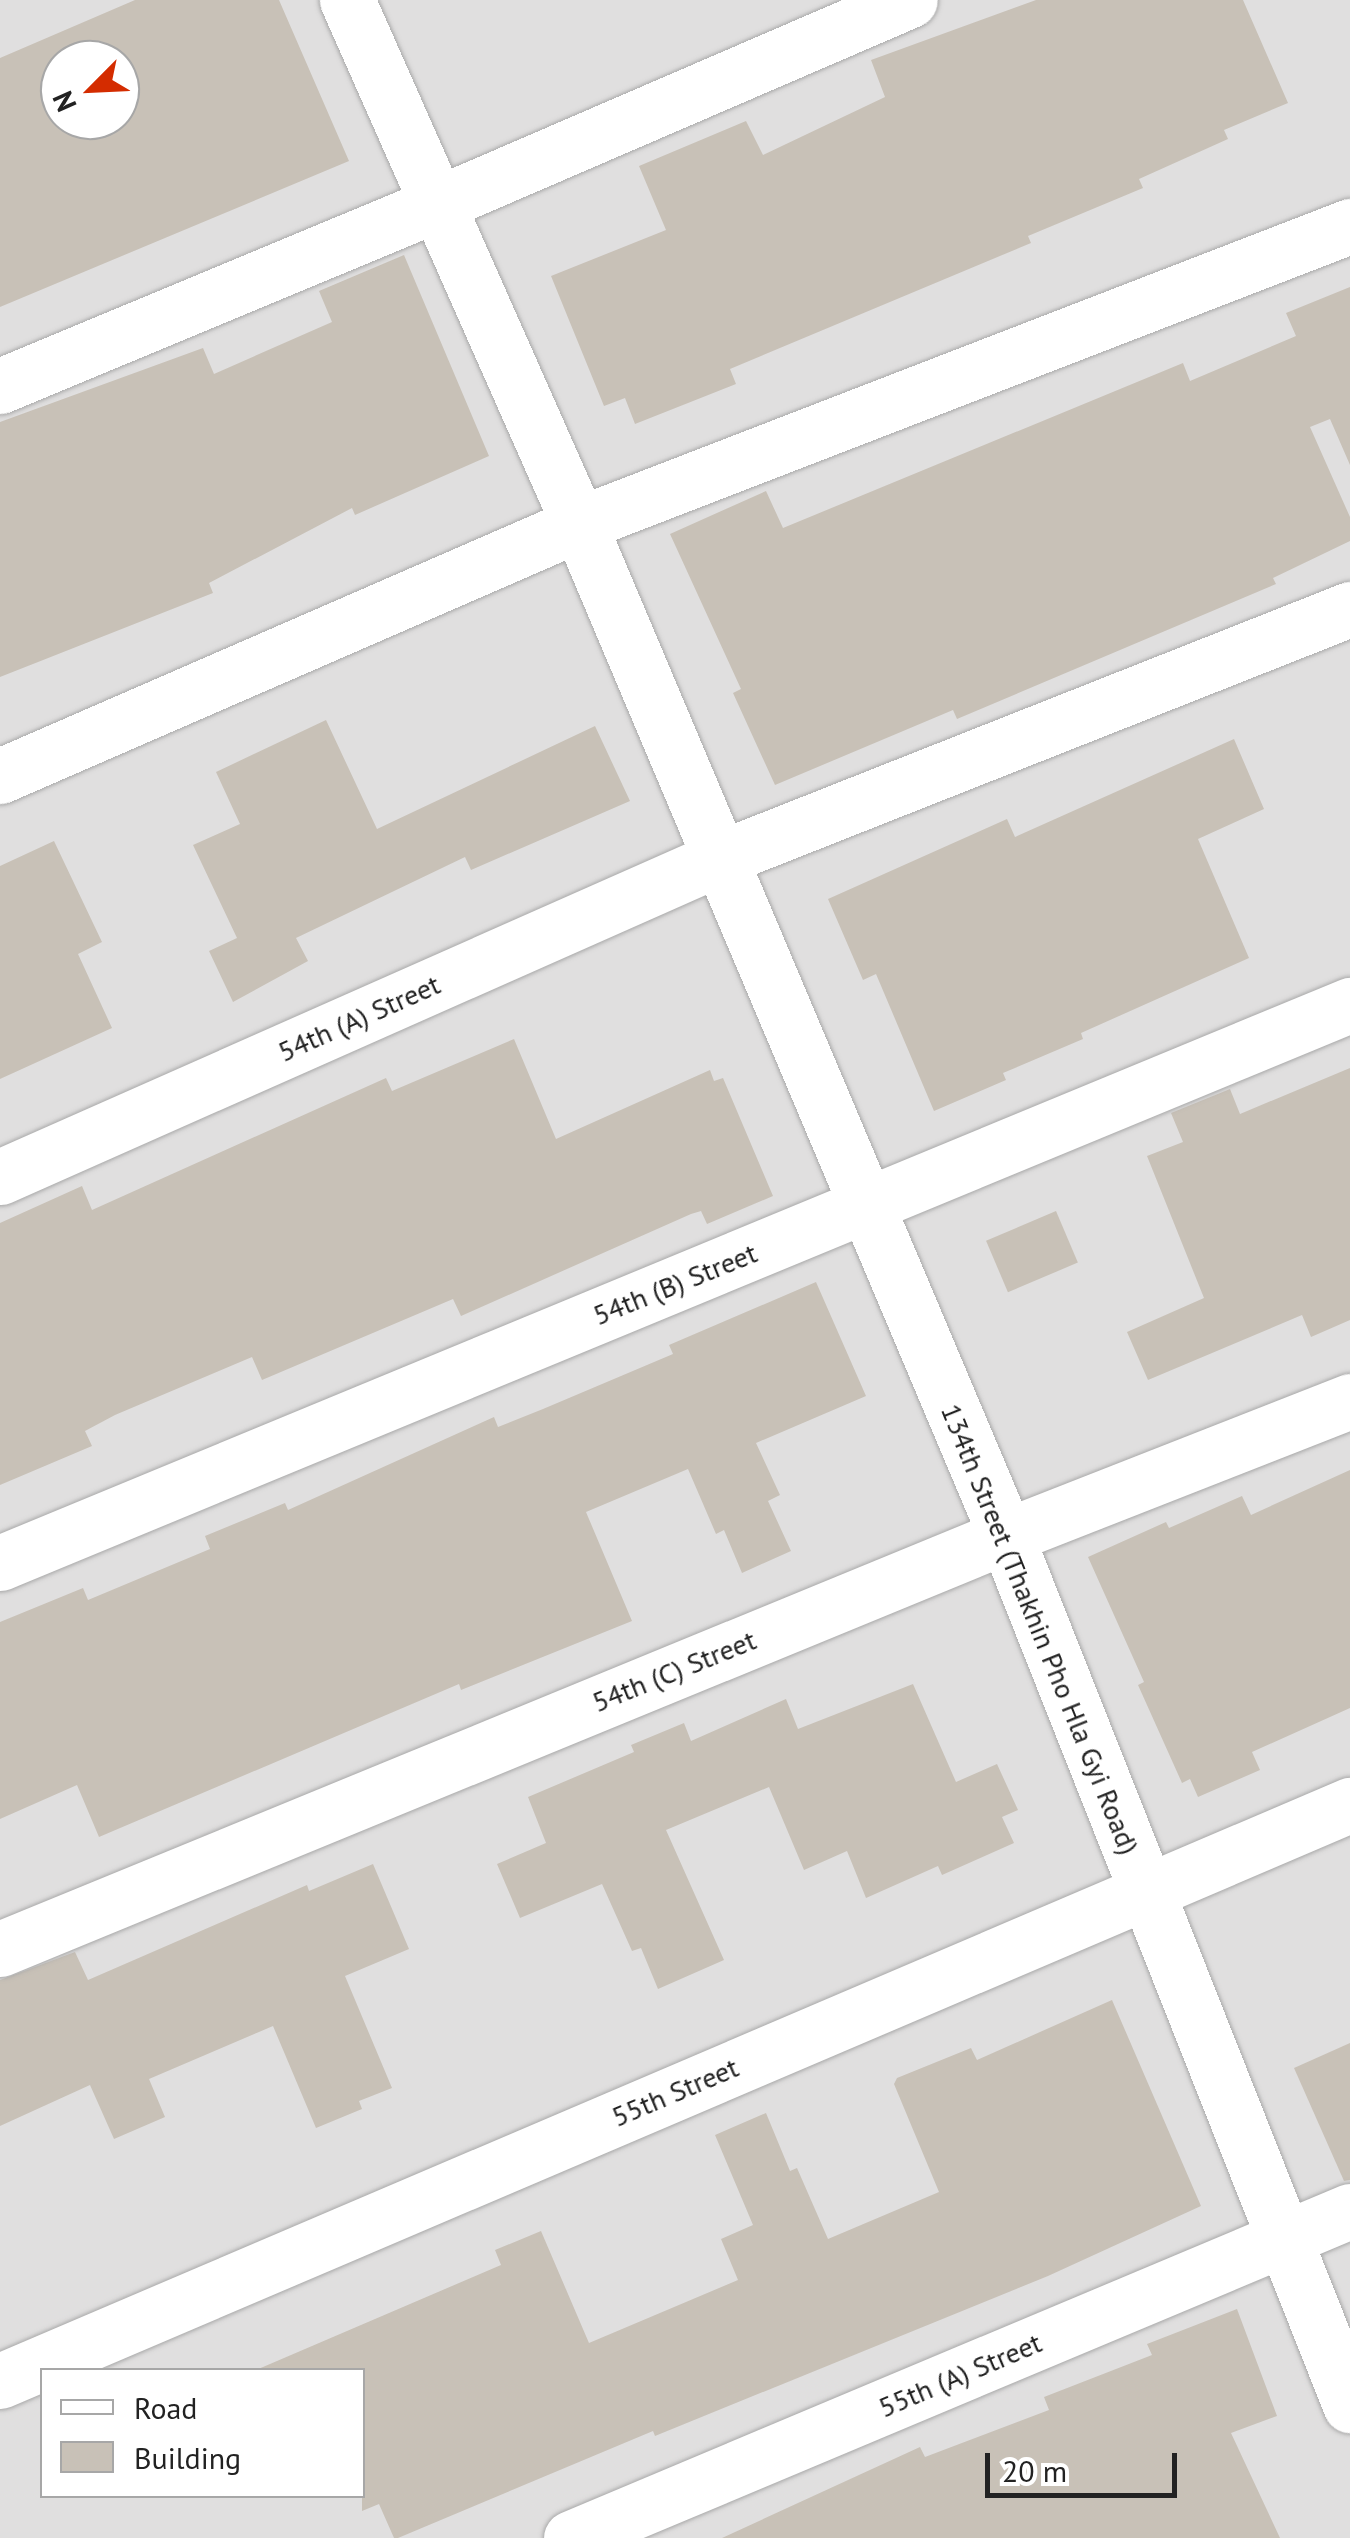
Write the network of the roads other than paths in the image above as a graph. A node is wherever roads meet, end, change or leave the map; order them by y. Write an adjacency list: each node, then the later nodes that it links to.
1 (347, 0): 3 (street, 134th Street (Thakhin Pho Hla Gyi Road))
2 (910, 0): 3 (street)
3 (436, 205): 5 (street); 6 (street, 134th Street (Thakhin Pho Hla Gyi Road))
4 (1350, 226): 6 (street)
5 (0, 386)
6 (578, 524): 8 (street); 9 (street, 134th Street (Thakhin Pho Hla Gyi Road))
7 (1350, 609): 9 (street, 54th (A) Street)
8 (0, 776)
9 (718, 858): 11 (street, 54th (A) Street); 12 (street, 134th Street (Thakhin Pho Hla Gyi Road))
10 (1350, 1005): 12 (street, 54th (B) Street)
11 (0, 1176)
12 (866, 1206): 14 (street, 134th Street (Thakhin Pho Hla Gyi Road)); 15 (street, 54th (B) Street)
13 (1350, 1401): 14 (street, 54th (C) Street)
14 (1006, 1536): 17 (street, 134th Street (Thakhin Pho Hla Gyi Road)); 18 (street, 54th (C) Street)
15 (0, 1563)
16 (1350, 1805): 17 (street, 55th Street)
17 (1146, 1893): 20 (street, 134th Street (Thakhin Pho Hla Gyi Road)); 21 (street, 55th Street)
18 (0, 1949)
19 (1350, 2211): 20 (street, 55th (A) Street)
20 (1281, 2240): 22 (street, 134th Street (Thakhin Pho Hla Gyi Road)); 23 (street, 55th (A) Street)
21 (0, 2380)
22 (1350, 2405)
23 (570, 2538)

